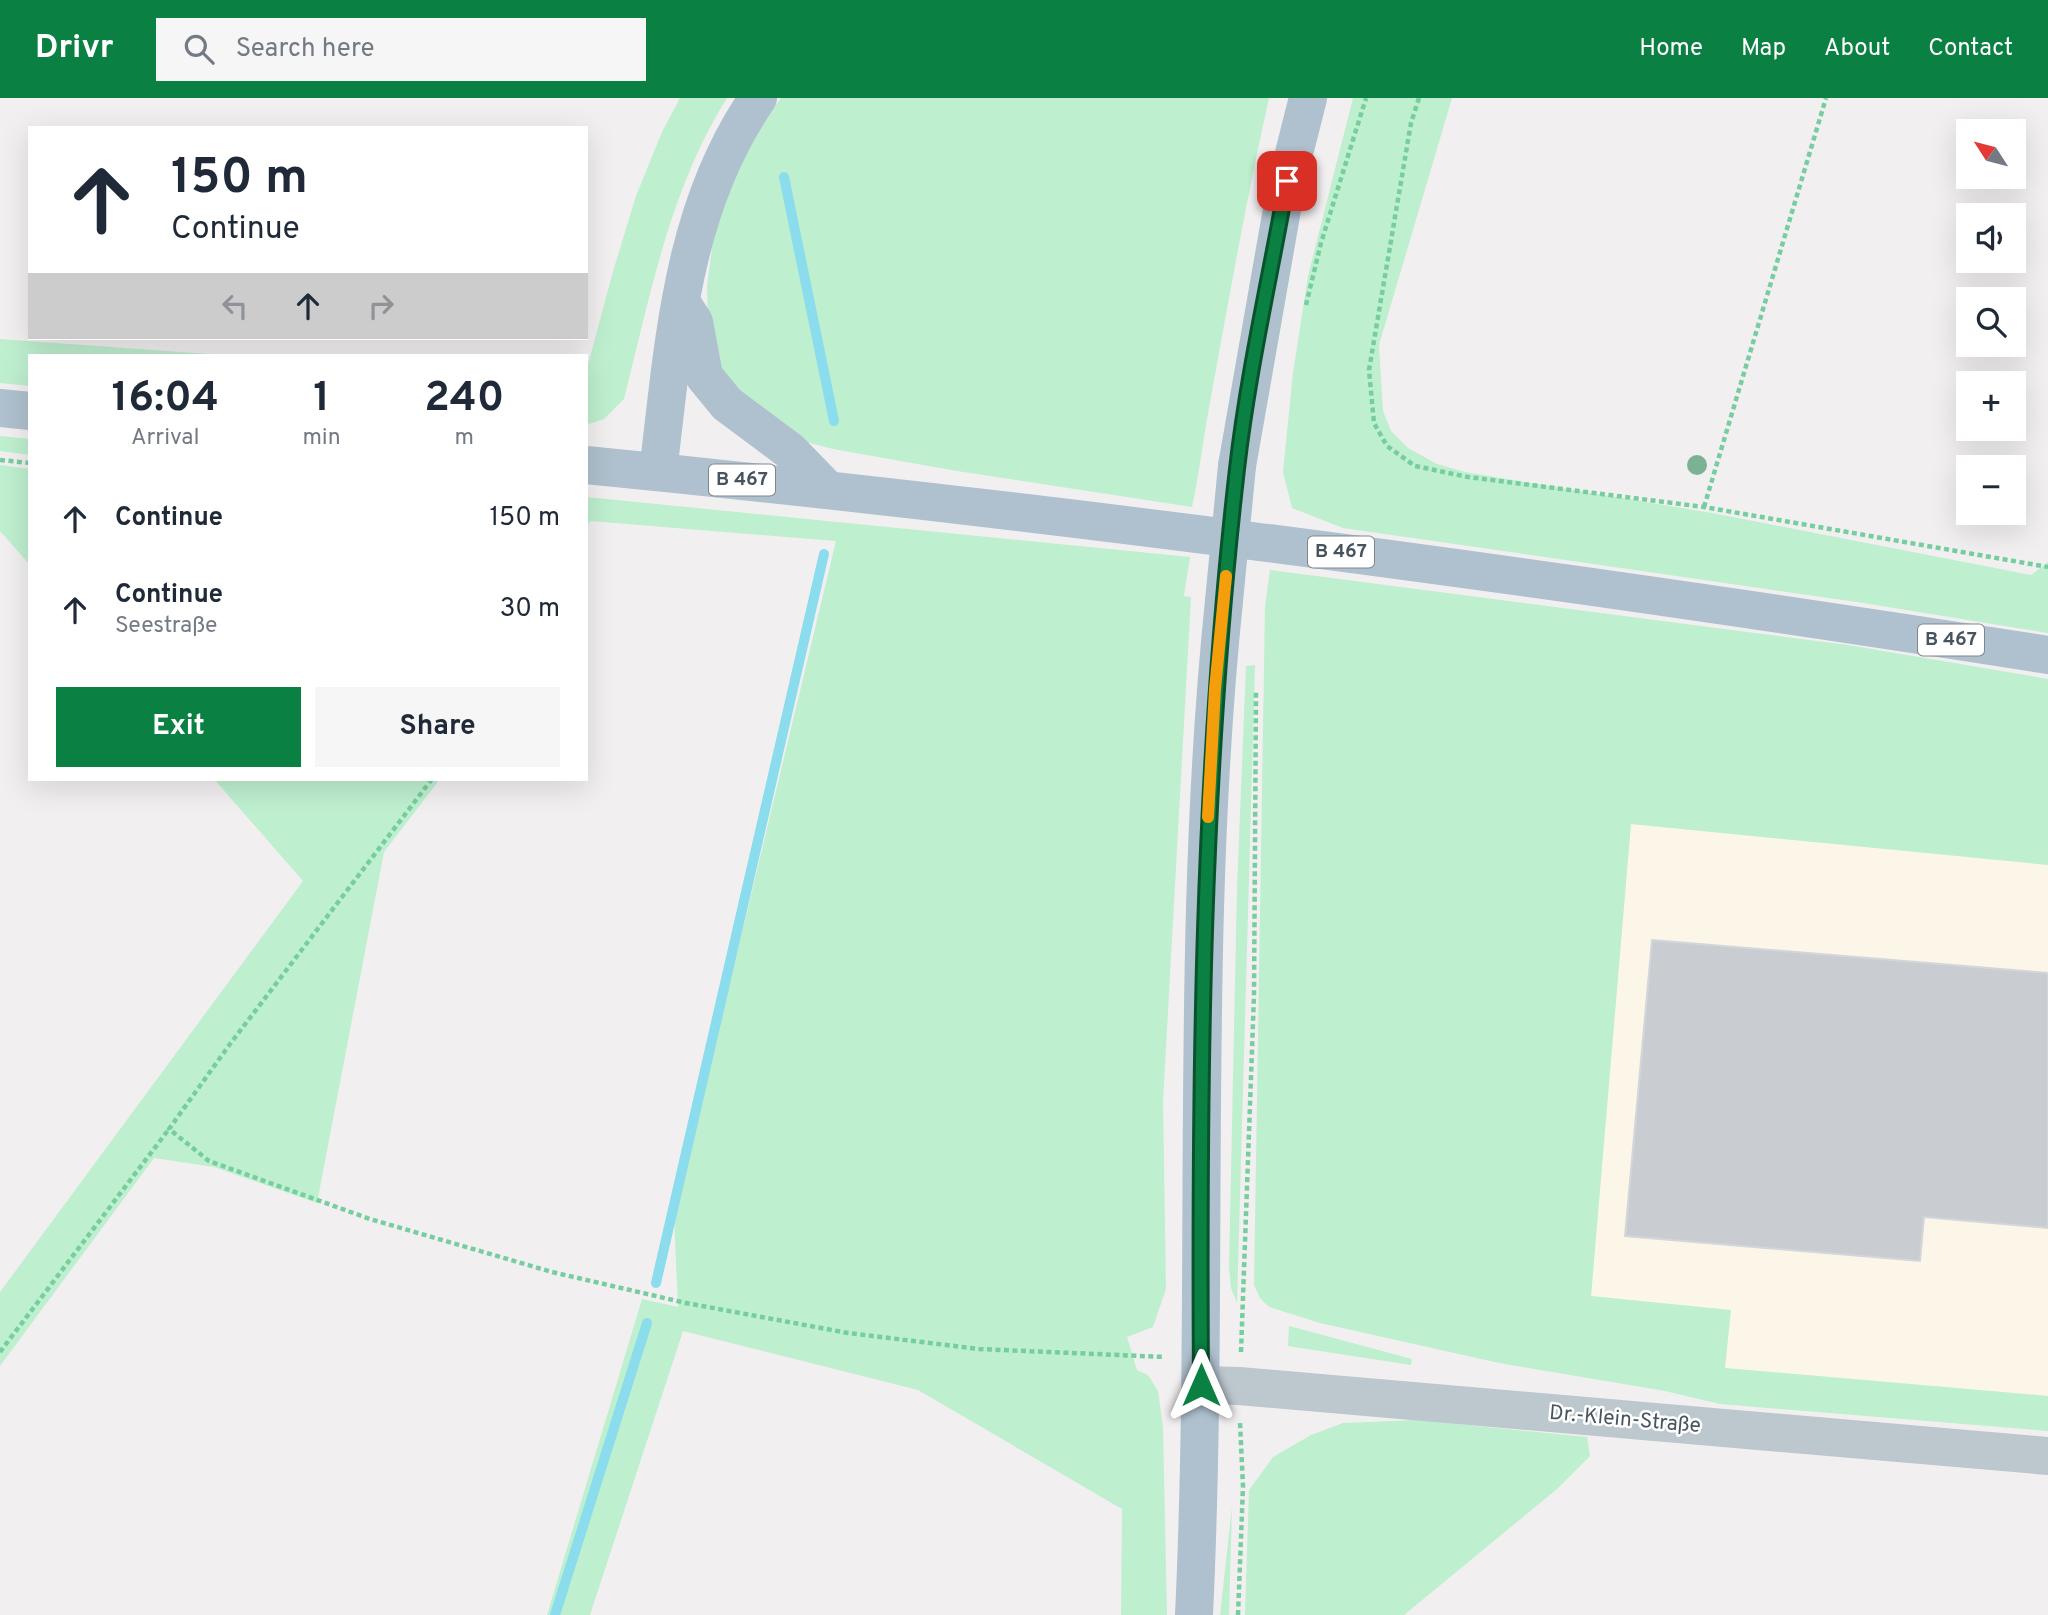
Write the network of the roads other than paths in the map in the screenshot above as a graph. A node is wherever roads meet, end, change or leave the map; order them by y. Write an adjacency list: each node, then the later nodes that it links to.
1 (758, 98): 3 (main road)
2 (1308, 98): 10 (main road, bridge)
3 (681, 304): 7 (main road); 8 (main road)
4 (0, 408): 5 (main road)
5 (28, 411)
6 (588, 465): 7 (main road, B 467)
7 (658, 472): 8 (main road, B 467)
8 (826, 488): 9 (main road, B 467)
9 (2048, 655)
10 (1201, 1372): 11 (street, Dr.-Klein-Straße); 12 (main road)
11 (2048, 1456)
12 (1194, 1615)

